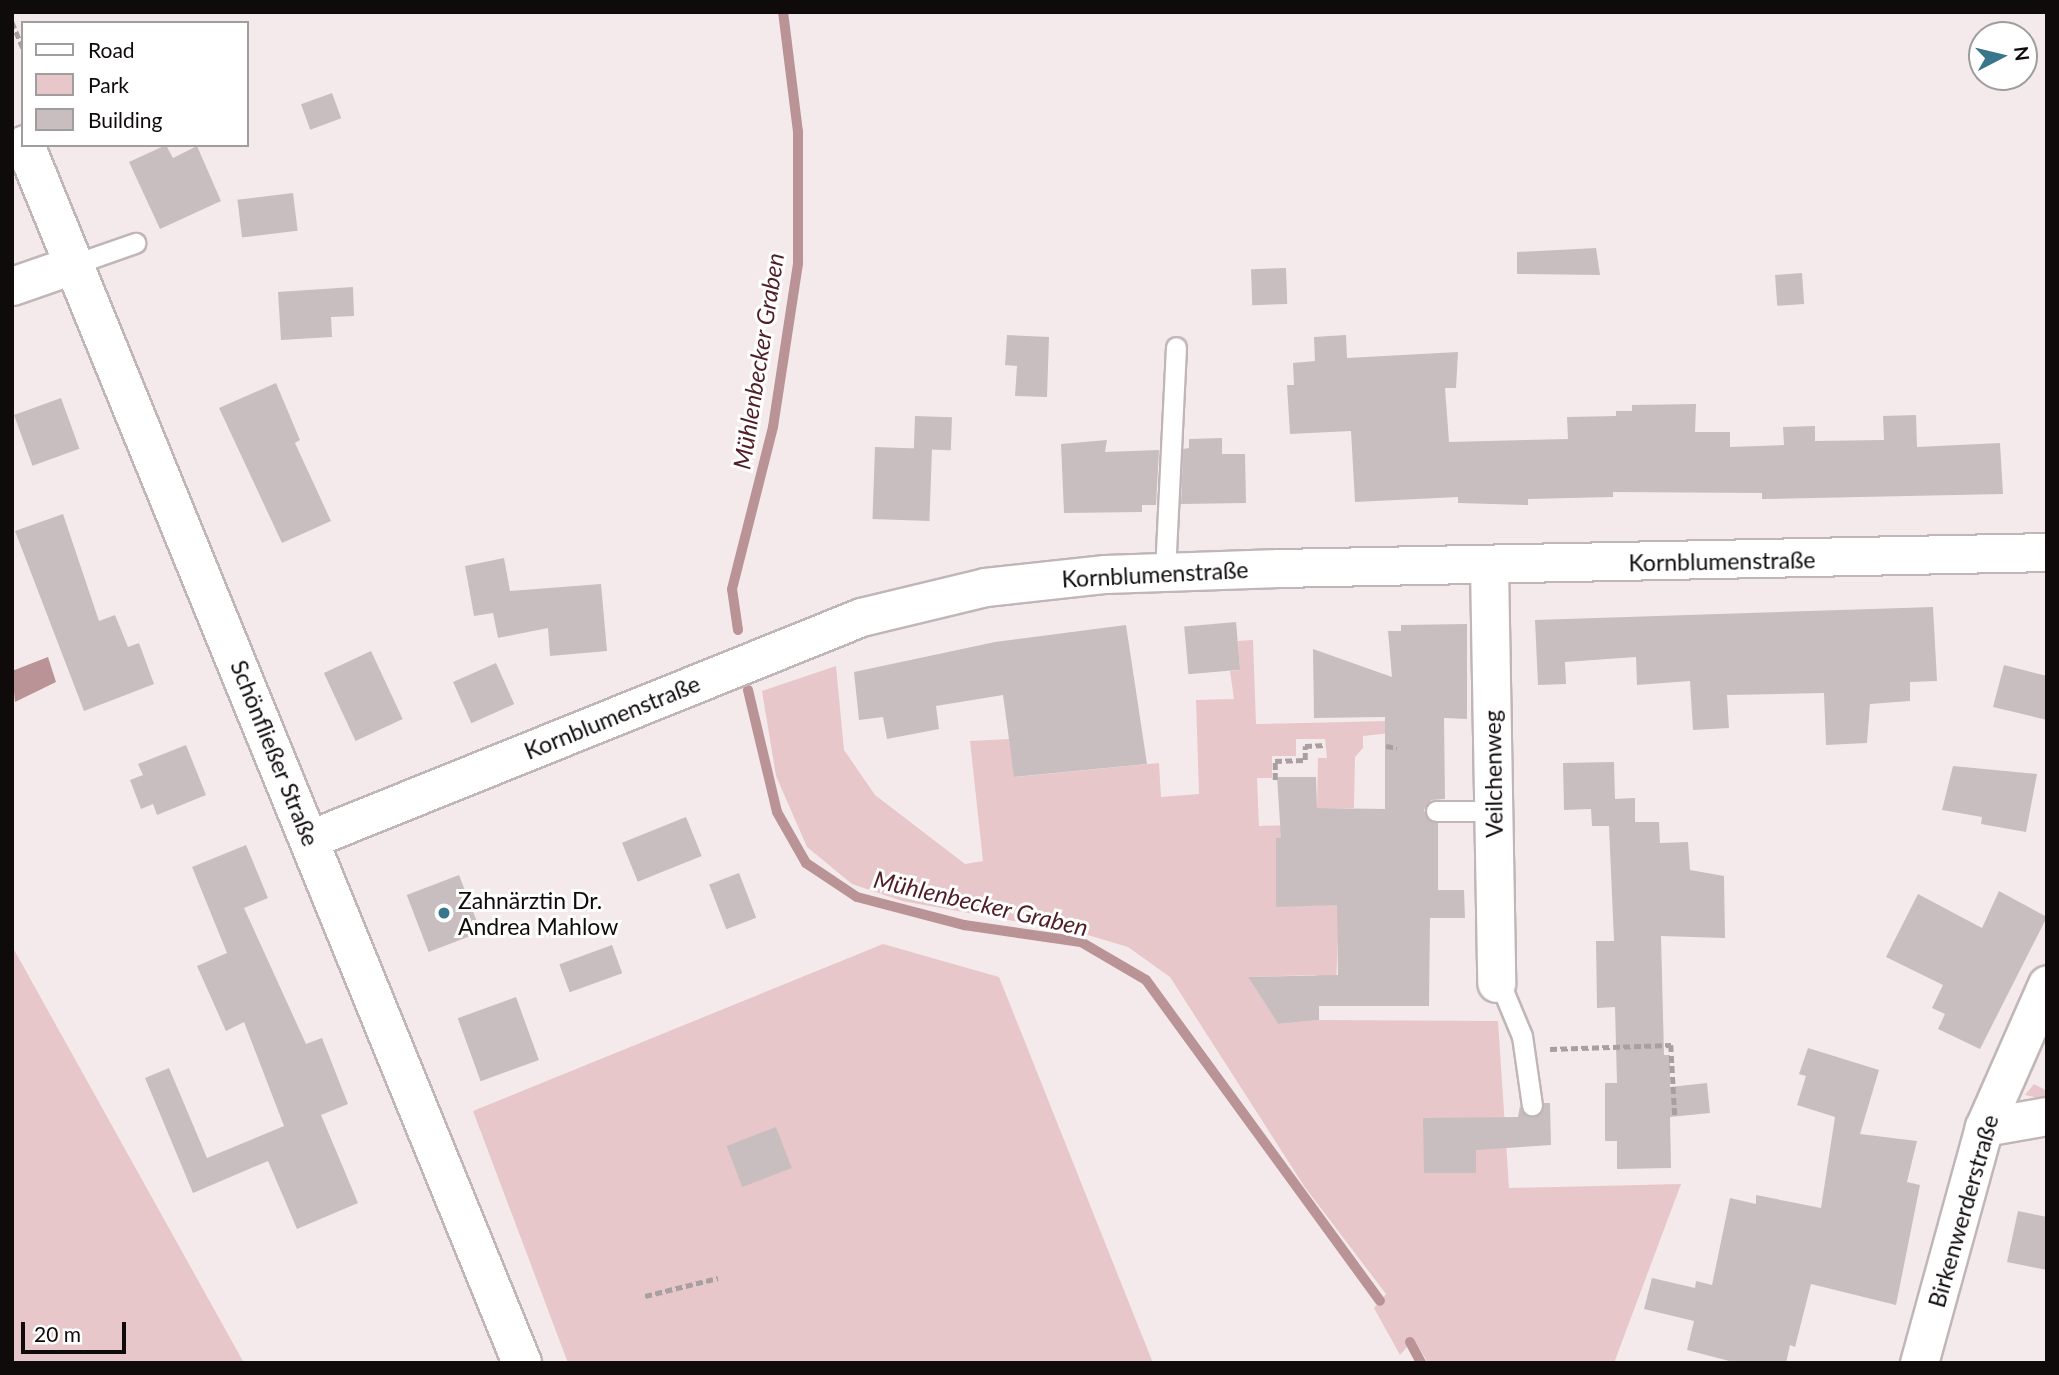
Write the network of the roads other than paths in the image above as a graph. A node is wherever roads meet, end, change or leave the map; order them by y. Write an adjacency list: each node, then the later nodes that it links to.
1 (12, 115): 2 (main road)
2 (21, 135)
3 (26, 147): 5 (main road, Schönfließer Straße)
4 (135, 243): 5 (lane)
5 (75, 264): 6 (street); 13 (main road, Schönfließer Straße)
6 (12, 286)
7 (1176, 347): 10 (lane)
8 (2047, 552): 9 (street, Kornblumenstraße)
9 (1489, 565): 10 (street, Kornblumenstraße); 12 (street, Veilchenweg)
10 (1165, 572): 13 (street, Kornblumenstraße)
11 (1436, 811): 12 (lane)
12 (1494, 811): 14 (street, Veilchenweg)
13 (310, 839): 19 (main road, Schönfließer Straße)
14 (1496, 979): 16 (lane)
15 (2047, 984): 18 (street, Birkenwerderstraße)
16 (1532, 1105)
17 (2047, 1116): 18 (street)
18 (1984, 1127): 20 (street, Birkenwerderstraße)
19 (522, 1363)
20 (1919, 1363)

